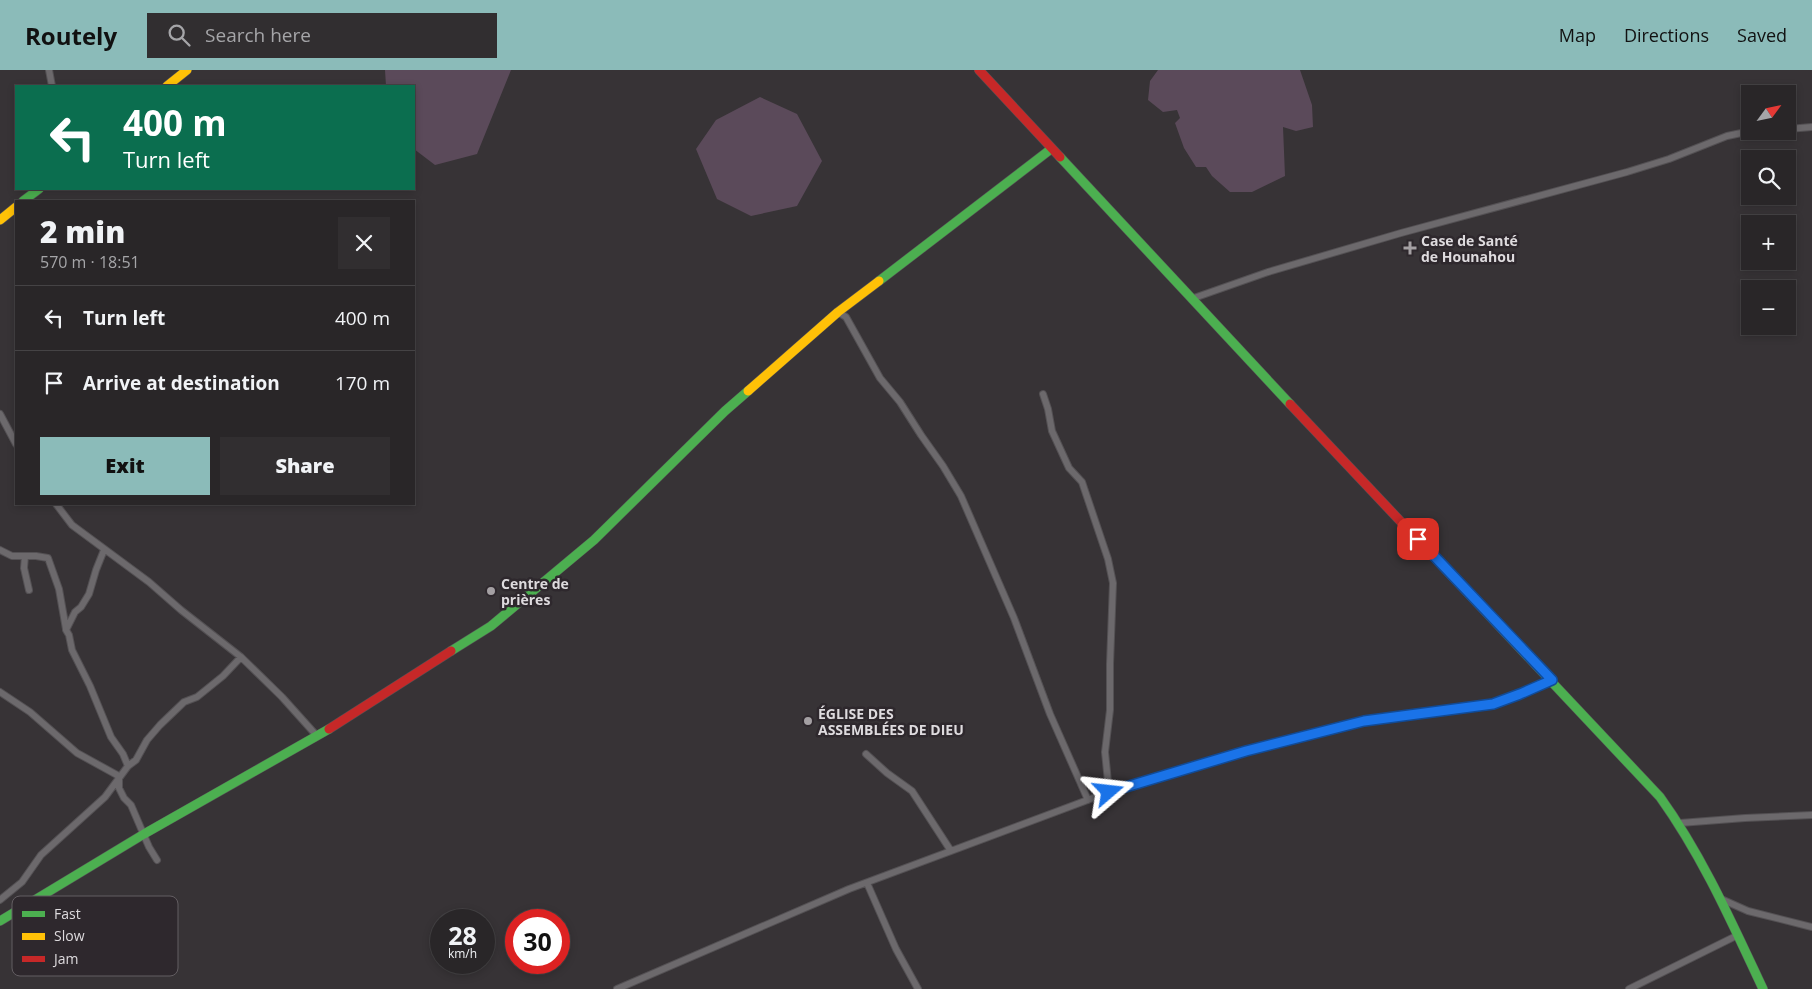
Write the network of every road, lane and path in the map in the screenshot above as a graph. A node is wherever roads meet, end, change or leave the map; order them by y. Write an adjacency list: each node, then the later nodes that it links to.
1 (49, 70): 4 (street)
2 (187, 70): 5 (main road)
3 (979, 70): 9 (main road)
4 (52, 85)
5 (168, 85)
6 (1796, 128): 7 (street)
7 (1812, 128)
8 (1741, 133): 14 (street)
9 (1051, 148): 14 (main road); 15 (main road)
10 (38, 190): 11 (main road)
11 (24, 200)
12 (15, 208): 13 (main road)
13 (0, 220)
14 (1191, 299): 26 (main road)
15 (838, 312): 28 (main road); 33 (street)
16 (1043, 394): 32 (street)
17 (0, 414): 18 (street)
18 (15, 442)
19 (57, 505): 21 (street)
20 (0, 550): 22 (street)
21 (104, 550): 24 (street); 25 (street)
22 (25, 556): 23 (street); 24 (street)
23 (29, 590)
24 (66, 630): 30 (street)
25 (241, 657): 28 (street); 30 (street)
26 (1552, 680): 32 (street); 35 (main road)
27 (0, 692): 31 (street)
28 (317, 736): 36 (main road)
29 (866, 754): 37 (street)
30 (128, 766): 31 (street)
31 (119, 779): 36 (street); 42 (street)
32 (1109, 792): 33 (street)
33 (1088, 800): 37 (street)
34 (1812, 816): 35 (street)
35 (1680, 823): 41 (main road)
36 (144, 834): 38 (street); 40 (main road)
37 (951, 851): 39 (street)
38 (157, 860)
39 (867, 883): 47 (street); 48 (street)
40 (40, 896)
41 (1721, 898): 45 (street); 46 (main road)
42 (0, 900)
43 (12, 913): 44 (main road)
44 (0, 920)
45 (1812, 927)
46 (1738, 935): 49 (street); 50 (main road)
47 (617, 989)
48 (918, 989)
49 (1629, 989)
50 (1763, 989)

